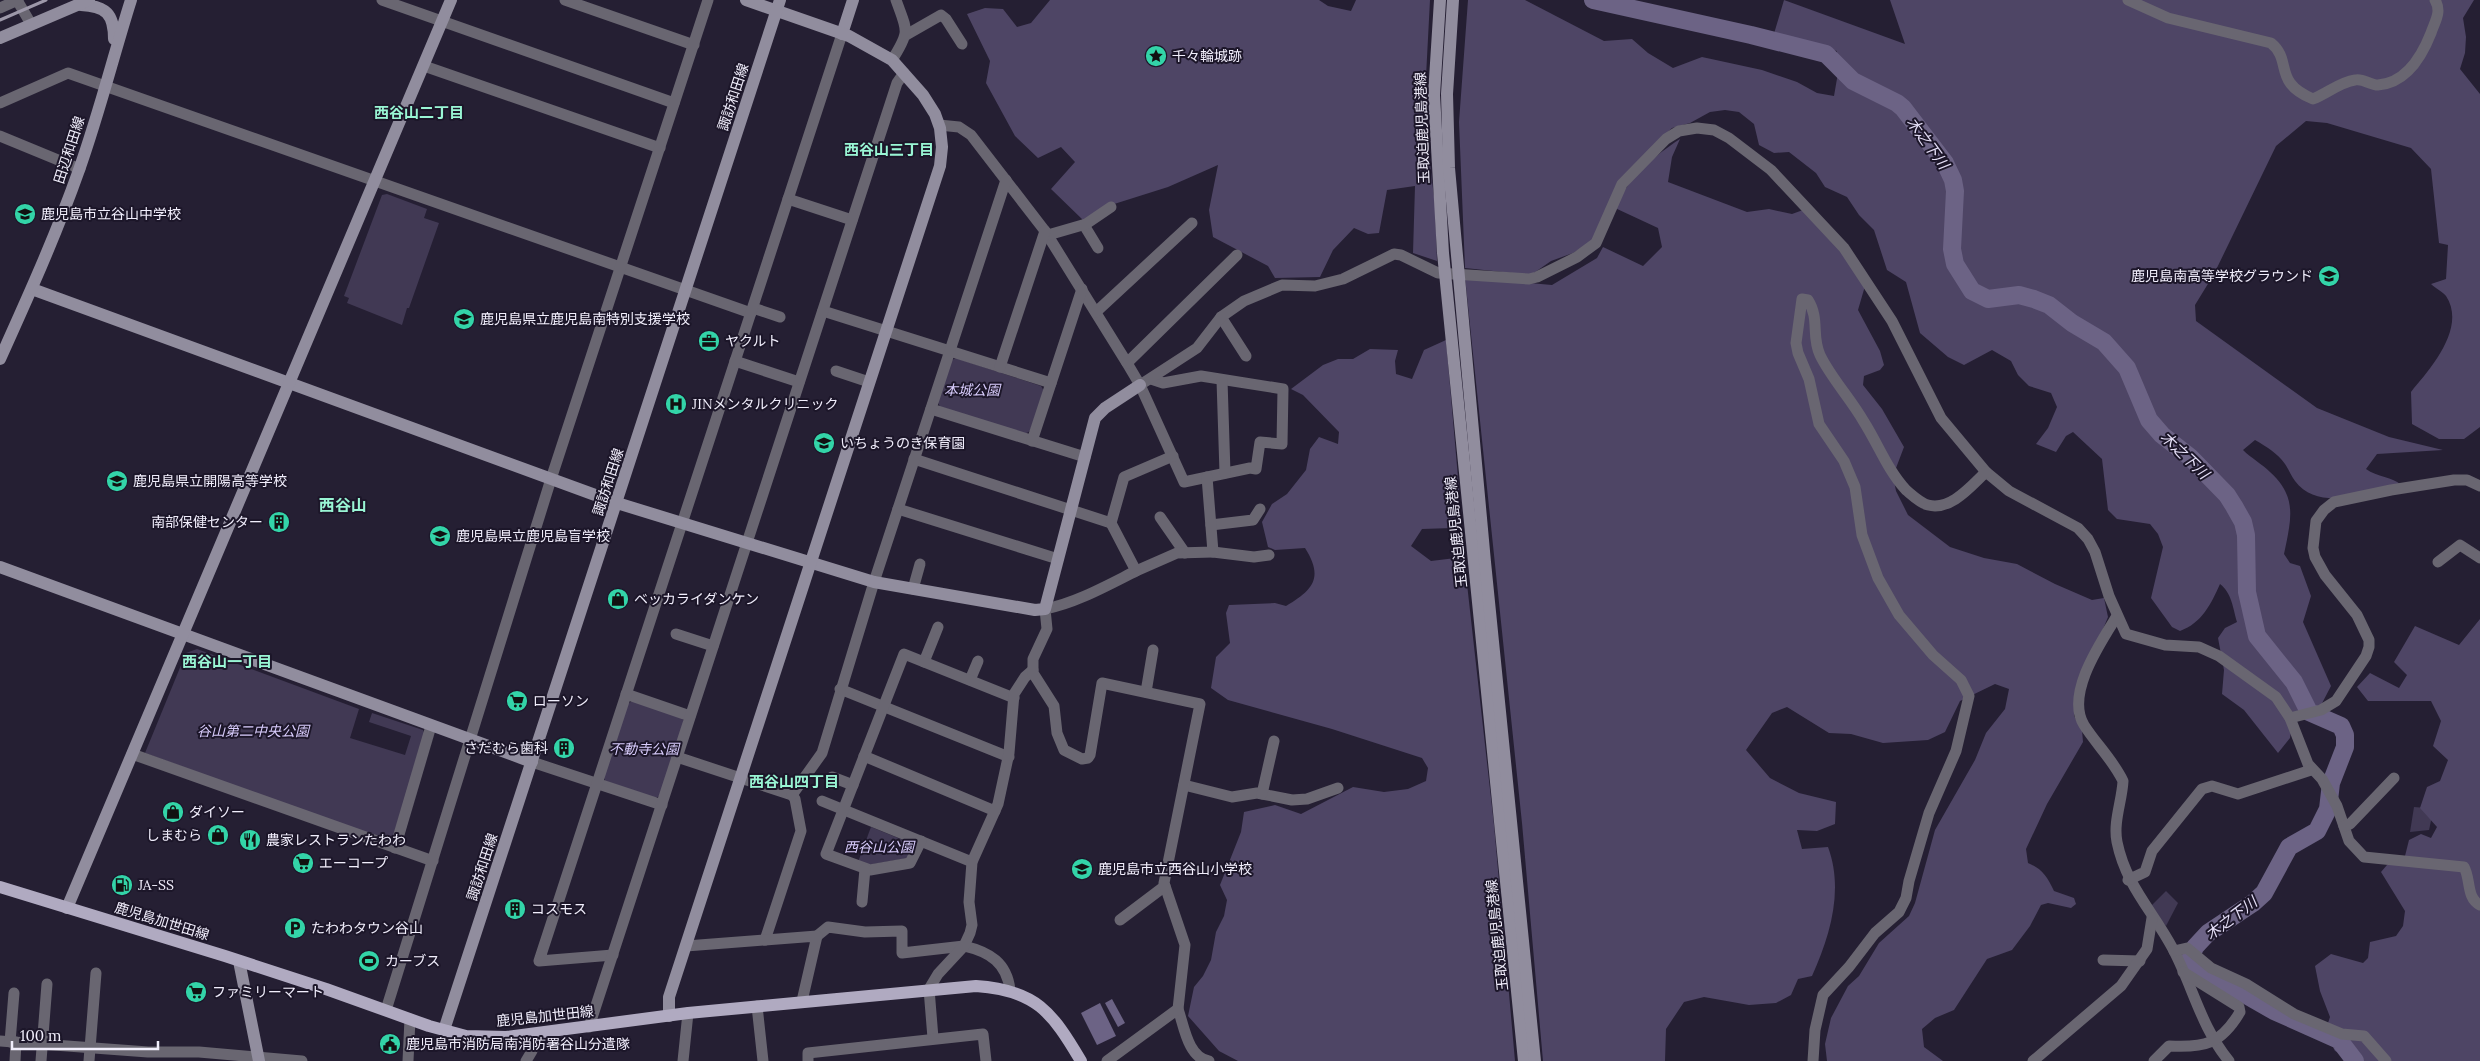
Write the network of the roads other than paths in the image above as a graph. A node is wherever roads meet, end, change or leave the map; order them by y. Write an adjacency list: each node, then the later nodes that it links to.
1 (17, 0): 16 (street); 18 (street)
2 (131, 0): 25 (street, 田辺和田線)
3 (382, 0): 17 (street)
4 (452, 0): 17 (street)
5 (565, 0): 24 (street)
6 (708, 0): 24 (street)
7 (746, 0): 15 (street)
8 (853, 0): 19 (street)
9 (896, 0): 20 (street)
10 (1440, 0): 22 (street, 玉取迫鹿児島港線)
11 (1453, 0): 22 (street, 玉取迫鹿児島港線)
12 (2128, 0): 13 (street)
13 (2436, 0)
14 (84, 2): 18 (street); 25 (street)
15 (778, 5): 19 (street); 49 (street, 諏訪和田線)
16 (0, 8)
17 (442, 21): 27 (street); 31 (street)
18 (30, 24): 21 (street)
19 (842, 34): 26 (street); 38 (street)
20 (906, 35): 23 (street); 26 (street)
21 (0, 38)
22 (1443, 41): 56 (street, 玉取迫鹿児島港線); 56 (street, 玉取迫鹿児島港線)
23 (962, 44)
24 (694, 45): 31 (street)
25 (114, 53): 29 (street, 田辺和田線)
26 (892, 60): 28 (street)
27 (424, 66): 34 (street); 37 (street)
28 (904, 72): 32 (street); 40 (street)
29 (105, 86): 30 (street); 35 (street, 田辺和田線); 37 (street)
30 (0, 103)
31 (674, 103): 34 (street)
32 (939, 125): 36 (street); 55 (street)
33 (0, 136): 35 (street)
34 (660, 148): 46 (street)
35 (80, 169): 48 (street, 田辺和田線)
36 (1006, 180): 43 (street); 57 (street)
37 (375, 181): 46 (street); 68 (street)
38 (788, 199): 40 (street); 50 (street)
39 (1111, 207): 42 (street)
40 (852, 220): 51 (street)
41 (1192, 223): 52 (street)
42 (1084, 224): 43 (street); 44 (street)
43 (1046, 233): 47 (street); 62 (street)
44 (1098, 248)
45 (1238, 255): 61 (street)
46 (621, 267): 49 (street); 78 (street)
47 (1082, 289): 52 (street); 69 (street)
48 (32, 290): 59 (street, 田辺和田線); 68 (street)
49 (686, 290): 50 (street); 80 (street, 諏訪和田線)
50 (752, 310): 53 (street); 60 (street)
51 (823, 310): 55 (street); 65 (street)
52 (1096, 312): 61 (street)
53 (780, 317)
54 (1221, 317): 58 (street); 67 (street); 75 (street)
55 (886, 330): 57 (street); 66 (street)
56 (1458, 332): 141 (street, 玉取迫鹿児島港線)
57 (950, 351): 62 (street); 70 (street)
58 (1246, 356)
59 (0, 359)
60 (735, 361): 65 (street); 85 (street)
61 (1127, 363): 67 (street)
62 (1000, 367): 69 (street)
63 (836, 371): 66 (street)
64 (1222, 380): 67 (street); 76 (street); 76 (street)
65 (799, 382): 88 (street)
66 (869, 382): 95 (street)
67 (1146, 382): 72 (street); 73 (street)
68 (289, 383): 78 (street); 105 (street)
69 (1051, 383): 71 (street)
70 (931, 409): 71 (street); 74 (street)
71 (1032, 441): 73 (street)
72 (1173, 456): 77 (street); 86 (street)
73 (1084, 457): 83 (street)
74 (914, 459): 81 (street); 83 (street)
75 (1986, 472): 102 (street); 205 (street)
76 (1225, 473): 77 (street)
77 (1207, 477): 87 (street)
78 (551, 479): 80 (street); 120 (street)
79 (2480, 486): 118 (street)
80 (617, 503): 85 (street); 126 (street, 諏訪和田線)
81 (898, 509): 93 (street); 99 (street)
82 (1260, 509): 87 (street)
83 (1071, 510): 86 (street); 93 (street)
84 (1160, 517): 90 (street)
85 (682, 523): 88 (street); 114 (street)
86 (1111, 523): 98 (street)
87 (1211, 525): 89 (street)
88 (747, 544): 95 (street); 106 (street)
89 (1213, 552): 90 (street); 91 (street)
90 (1185, 553): 98 (street)
91 (1269, 555)
92 (2480, 558): 94 (street)
93 (1058, 559): 101 (street)
94 (2438, 562)
95 (811, 564): 99 (street); 129 (street)
96 (920, 564): 100 (street)
97 (0, 567): 105 (street)
98 (1136, 571): 101 (street)
99 (874, 582): 100 (street); 112 (street)
100 (913, 589): 101 (street)
101 (1045, 609): 110 (street)
102 (2117, 616): 118 (street); 148 (street)
103 (938, 627): 109 (street)
104 (676, 634): 106 (street)
105 (182, 635): 119 (street); 122 (street)
106 (713, 646): 117 (street)
107 (1153, 650): 113 (street)
108 (978, 661): 111 (street)
109 (924, 662): 111 (street); 116 (street)
110 (1033, 670): 113 (street); 115 (street)
111 (970, 680): 115 (street)
112 (840, 689): 116 (street); 136 (street)
113 (1146, 692): 132 (street)
114 (626, 694): 117 (street); 131 (street)
115 (1014, 698): 125 (street)
116 (884, 706): 123 (street); 125 (street)
117 (690, 716): 124 (street)
118 (2293, 717): 127 (street)
119 (431, 726): 120 (street); 144 (street)
120 (470, 740): 126 (street); 145 (street)
121 (1274, 741): 135 (street)
122 (132, 754): 144 (street); 153 (street)
123 (864, 756): 133 (street); 140 (street)
124 (677, 757): 129 (street); 138 (street)
125 (1009, 757): 140 (street)
126 (532, 762): 131 (street); 179 (street, 諏訪和田線)
127 (2311, 770): 142 (street); 148 (street)
128 (832, 777): 133 (street)
129 (740, 778): 136 (street); 158 (street)
130 (2394, 778): 142 (street)
131 (597, 784): 138 (street); 161 (street)
132 (1184, 785): 135 (street); 149 (street)
133 (853, 786): 139 (street)
134 (1338, 788): 135 (street)
135 (1262, 794)
136 (792, 795): 157 (street)
137 (822, 802): 139 (street)
138 (662, 805): 161 (street)
139 (843, 810): 143 (street); 147 (street)
140 (995, 811): 146 (street)
141 (1507, 824): 203 (street, 玉取迫鹿児島港線); 204 (street, 玉取迫鹿児島港線)
142 (2344, 826): 152 (street)
143 (921, 841): 146 (street); 147 (street)
144 (395, 848): 145 (street)
145 (433, 861): 174 (street)
146 (972, 862): 159 (street)
147 (865, 869): 151 (street)
148 (2128, 880): 154 (street)
149 (1165, 886): 155 (street); 173 (street)
150 (0, 887): 153 (main road, 鹿児島加世田線)
151 (862, 902)
152 (2480, 906)
153 (67, 908): 163 (main road, 鹿児島加世田線)
154 (2152, 918): 160 (street); 164 (street)
155 (1120, 920)
156 (817, 936): 157 (street); 159 (street); 171 (street)
157 (765, 940): 158 (street)
158 (686, 946): 176 (street)
159 (964, 946): 168 (street); 169 (street)
160 (2174, 952): 165 (street); 209 (street)
161 (613, 955): 178 (street)
162 (2103, 960): 164 (street)
163 (239, 961): 174 (main road, 鹿児島加世田線); 189 (street)
164 (2140, 961): 206 (street)
165 (2183, 972): 183 (street); 183 (street)
166 (96, 973): 185 (street)
167 (47, 984): 184 (street)
168 (930, 989): 169 (main road, 鹿児島加世田線); 171 (main road, 鹿児島加世田線); 181 (street)
169 (1010, 990): 200 (main road, 鹿児島加世田線)
170 (14, 993): 182 (street)
171 (802, 1001): 172 (main road, 鹿児島加世田線)
172 (757, 1006): 175 (main road, 鹿児島加世田線); 197 (street)
173 (1178, 1009): 201 (street); 202 (street)
174 (386, 1010): 177 (main road, 鹿児島加世田線)
175 (688, 1013): 176 (main road, 鹿児島加世田線); 196 (street)
176 (669, 1016): 178 (main road, 鹿児島加世田線)
177 (410, 1019): 179 (main road, 鹿児島加世田線); 194 (street)
178 (589, 1027): 180 (main road, 鹿児島加世田線)
179 (444, 1030): 180 (main road, 鹿児島加世田線)
180 (533, 1034): 195 (street)
181 (933, 1038): 198 (street); 199 (street)
182 (9, 1042): 184 (street); 190 (street)
183 (2214, 1042): 207 (street); 208 (street)
184 (42, 1044): 185 (street); 191 (street)
185 (90, 1046): 186 (street); 192 (street)
186 (122, 1055): 187 (street)
187 (148, 1056): 188 (street)
188 (198, 1057): 189 (street)
189 (259, 1060): 193 (street)
190 (15, 1061)
191 (41, 1061)
192 (89, 1061)
193 (302, 1061)
194 (408, 1061)
195 (526, 1061)
196 (682, 1061)
197 (763, 1061)
198 (808, 1061)
199 (986, 1061)
200 (1081, 1061)
201 (1107, 1061)
202 (1209, 1061)
203 (1524, 1061)
204 (1536, 1061)
205 (1813, 1061)
206 (2033, 1061)
207 (2154, 1061)
208 (2229, 1061)
209 (2386, 1061)

